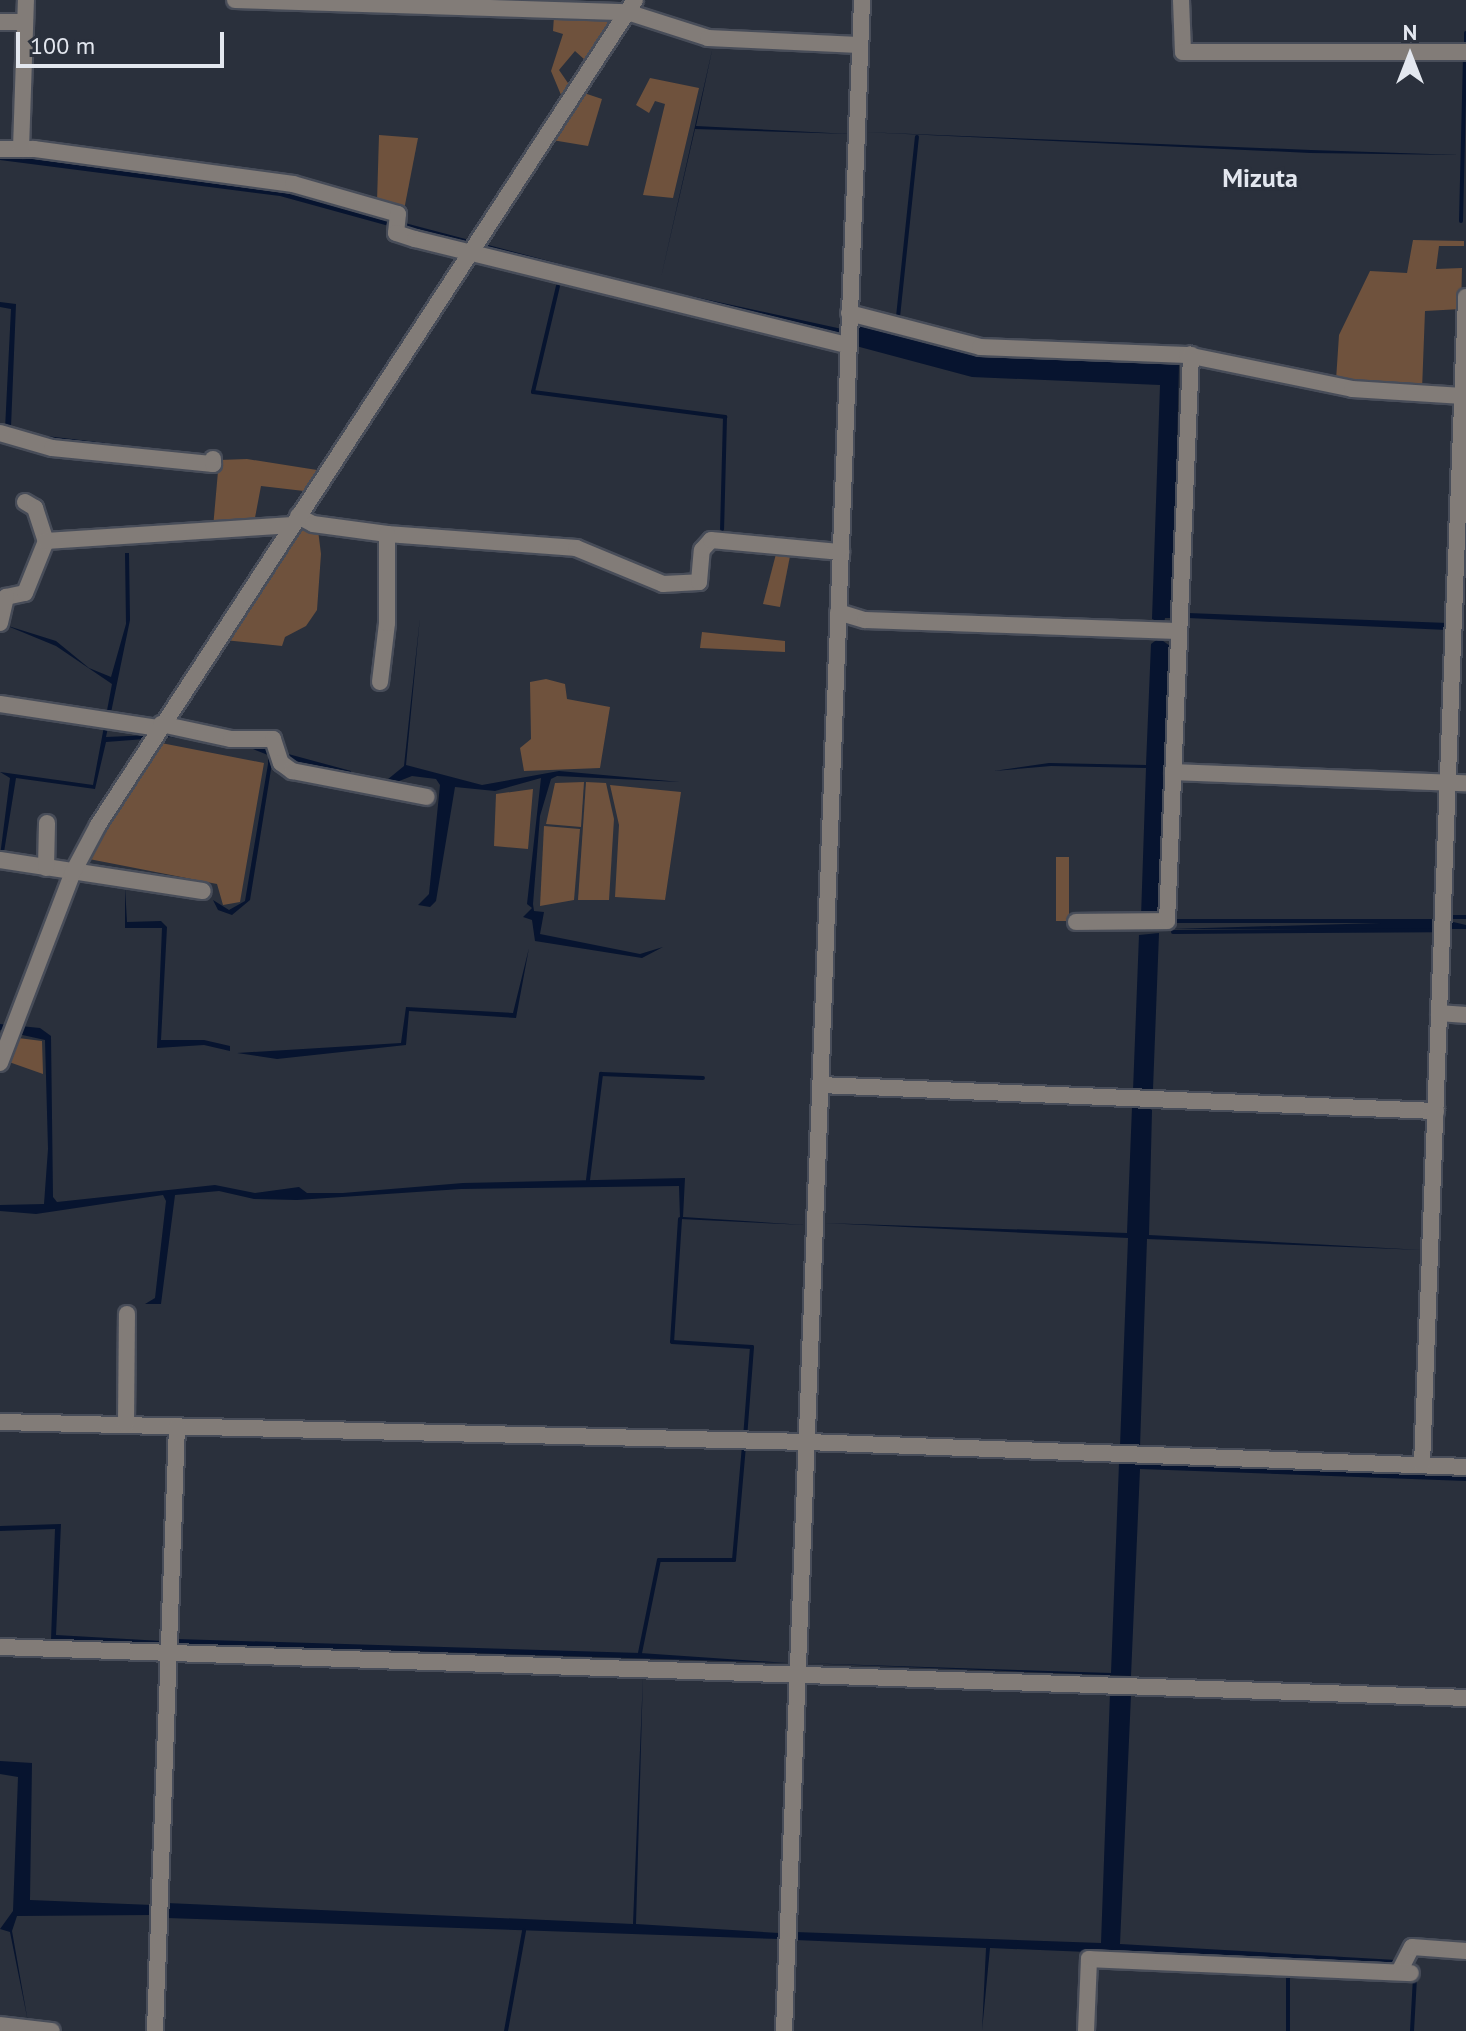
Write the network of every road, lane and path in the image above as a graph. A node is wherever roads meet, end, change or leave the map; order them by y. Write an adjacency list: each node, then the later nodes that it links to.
1 (26, 0): 8 (street)
2 (235, 0): 5 (street)
3 (862, 0): 9 (street)
4 (1181, 0): 10 (street)
5 (418, 3): 6 (street)
6 (631, 6): 9 (street); 13 (street)
7 (0, 22): 8 (street)
8 (25, 22): 12 (street)
9 (859, 45): 15 (street)
10 (1466, 52)
11 (0, 149): 12 (street)
12 (21, 149): 13 (street)
13 (469, 254): 16 (street); 22 (street)
14 (1466, 297): 18 (street)
15 (849, 313): 16 (street); 17 (street)
16 (848, 345): 25 (street)
17 (1191, 355): 18 (street); 29 (street)
18 (1463, 396): 30 (street)
19 (0, 433): 20 (street)
20 (213, 459)
21 (25, 502): 24 (street)
22 (295, 521): 23 (street); 24 (street); 33 (street)
23 (387, 534): 25 (street); 31 (street)
24 (46, 541): 26 (street)
25 (841, 552): 27 (street)
26 (3, 594): 28 (street)
27 (838, 612): 29 (street); 46 (street)
28 (0, 623)
29 (1177, 631): 34 (street)
30 (1460, 640): 35 (street)
31 (376, 671)
32 (0, 704): 33 (street)
33 (160, 726): 36 (street); 40 (street)
34 (1173, 772): 35 (street); 42 (street)
35 (1457, 783): 43 (street)
36 (427, 797)
37 (47, 823): 39 (street)
38 (0, 860): 39 (street)
39 (46, 868): 40 (street)
40 (72, 874): 41 (street); 45 (street)
41 (203, 891)
42 (1076, 922)
43 (1439, 1013): 44 (street); 47 (street)
44 (1466, 1015)
45 (0, 1063)
46 (820, 1085): 47 (street); 52 (street)
47 (1436, 1111): 53 (street)
48 (127, 1314): 50 (street)
49 (0, 1422): 50 (street)
50 (126, 1424): 51 (street)
51 (177, 1426): 52 (street); 56 (street)
52 (807, 1442): 53 (street); 57 (street)
53 (1422, 1465): 54 (street)
54 (1466, 1467)
55 (0, 1647): 56 (street)
56 (170, 1653): 57 (street); 62 (street)
57 (798, 1672): 58 (street); 63 (street)
58 (1466, 1698)
59 (1466, 1951): 64 (street)
60 (0, 2025): 61 (street)
61 (52, 2031)
62 (155, 2031)
63 (784, 2031)
64 (1086, 2031)

